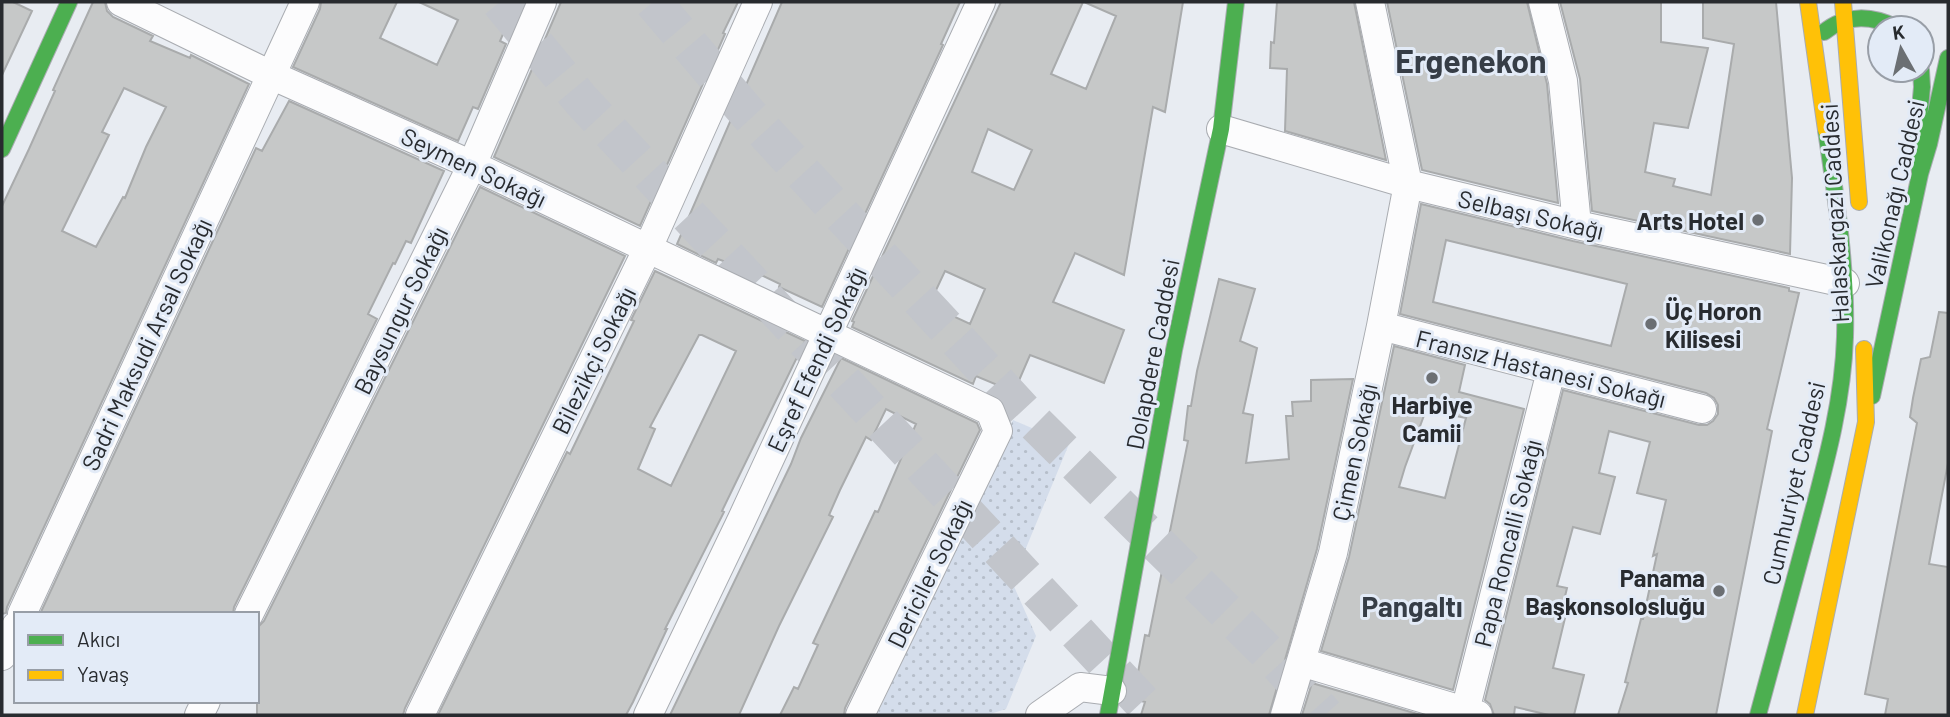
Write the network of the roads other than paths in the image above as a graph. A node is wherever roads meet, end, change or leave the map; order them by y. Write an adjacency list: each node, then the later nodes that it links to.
1 (69, 2): 19 (main road)
2 (121, 2): 16 (street, Seymen Sokağı)
3 (305, 2): 16 (street, Sadri Maksudi Arsal Sokağı)
4 (542, 2): 20 (street, Baysungur Sokağı)
5 (758, 2): 25 (street, Bilezikçi Sokağı)
6 (981, 2): 28 (street, Eşref Efendi Sokağı)
7 (1236, 2): 18 (main road, Dolapdere Caddesi)
8 (1370, 2): 22 (street)
9 (1543, 2): 24 (street)
10 (1808, 2): 14 (main road, Cumhuriyet Caddesi)
11 (1843, 2): 13 (main road, Halaskargazi Caddesi)
12 (1866, 18): 13 (main road)
13 (1845, 21): 14 (main road); 23 (main road, Halaskargazi Caddesi)
14 (1814, 50): 26 (main road, Cumhuriyet Caddesi)
15 (1948, 58): 21 (main road, Valikonağı Caddesi)
16 (271, 75): 20 (street, Seymen Sokağı); 33 (street, Sadri Maksudi Arsal Sokağı)
17 (1922, 84): 21 (main road)
18 (1221, 129): 22 (street, Selbaşı Sokağı); 38 (main road, Dolapdere Caddesi)
19 (2, 149)
20 (472, 165): 25 (street, Seymen Sokağı); 34 (street, Baysungur Sokağı)
21 (1920, 174): 32 (main road, Valikonağı Caddesi)
22 (1408, 184): 24 (street, Selbaşı Sokağı); 27 (street, Çimen Sokağı)
23 (1860, 214)
24 (1577, 225): 26 (street, Selbaşı Sokağı)
25 (648, 248): 28 (street, Seymen Sokağı); 40 (street, Bilezikçi Sokağı)
26 (1845, 283): 45 (main road, Cumhuriyet Caddesi)
27 (1381, 326): 30 (street, Fransız Hastanesi Sokağı); 37 (street, Çimen Sokağı)
28 (827, 334): 41 (street, Eşref Efendi Sokağı); 42 (street, Dericiler Sokağı)
29 (1864, 339): 32 (main road, Halaskargazi Caddesi)
30 (1551, 371): 31 (street, Fransız Hastanesi Sokağı); 39 (street, Papa Roncalli Sokağı)
31 (1702, 409)
32 (1866, 422): 46 (main road)
33 (23, 612)
34 (250, 612)
35 (14, 630): 36 (street)
36 (2, 656)
37 (1301, 662): 39 (street); 44 (street, Çimen Sokağı)
38 (1110, 703): 43 (street)
39 (1469, 714)
40 (420, 715)
41 (648, 715)
42 (860, 715)
43 (1040, 715)
44 (1285, 715)
45 (1758, 715)
46 (1805, 715)

